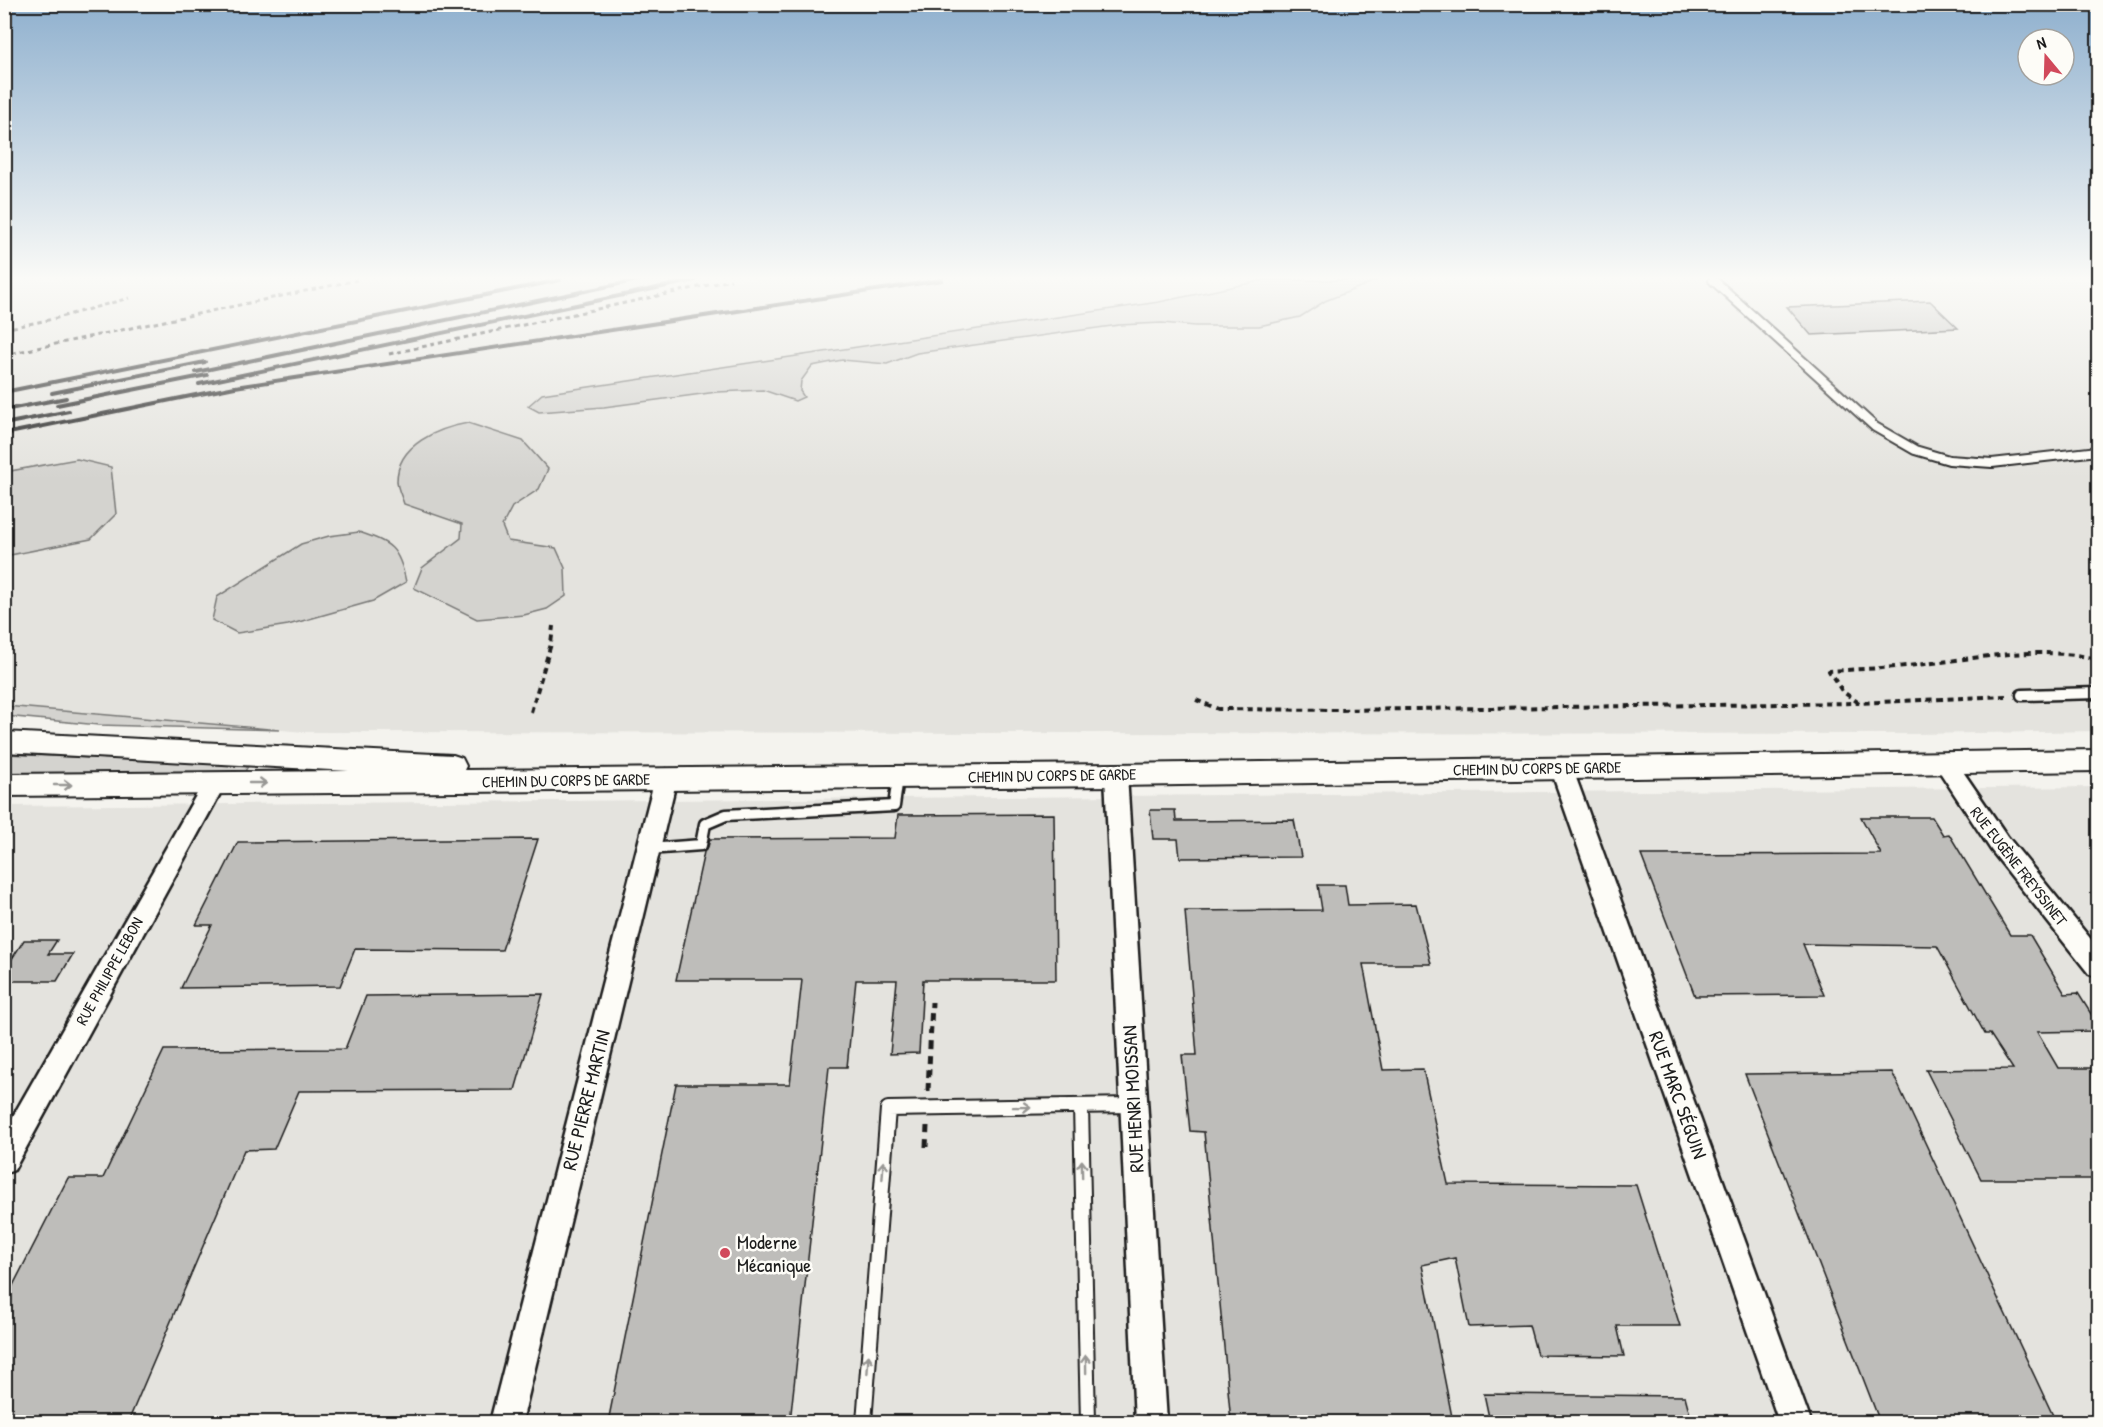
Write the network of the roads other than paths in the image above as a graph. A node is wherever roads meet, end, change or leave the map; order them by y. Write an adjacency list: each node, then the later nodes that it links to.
1 (1786, 347): 2 (lane)
2 (2098, 451)
3 (2098, 693): 4 (lane)
4 (2022, 695)
5 (4, 742): 11 (street)
6 (2098, 761): 7 (street, CHEMIN DU CORPS DE GARDE)
7 (1945, 763): 8 (street, CHEMIN DU CORPS DE GARDE); 15 (street, RUE EUGÈNE FREYSSINET)
8 (1560, 767): 9 (street, CHEMIN DU CORPS DE GARDE); 23 (street, RUE MARC SÉGUIN)
9 (1116, 775): 10 (street, CHEMIN DU CORPS DE GARDE); 16 (street, RUE HENRI MOISSAN)
10 (898, 777): 11 (street, CHEMIN DU CORPS DE GARDE); 14 (lane)
11 (666, 778): 12 (street, CHEMIN DU CORPS DE GARDE, one-way to 11); 14 (street, RUE PIERRE MARTIN)
12 (214, 784): 13 (street, CHEMIN DU CORPS DE GARDE, one-way to 12); 18 (street, RUE PHILIPPE LEBON)
13 (4, 785)
14 (649, 849): 19 (street, RUE PIERRE MARTIN)
15 (2098, 966)
16 (1133, 1105): 17 (lane); 22 (street, RUE HENRI MOISSAN)
17 (1081, 1106): 20 (lane, one-way to 17); 21 (lane, one-way to 17)
18 (4, 1160)
19 (506, 1422)
20 (864, 1422)
21 (1088, 1422)
22 (1151, 1422)
23 (1795, 1422)

